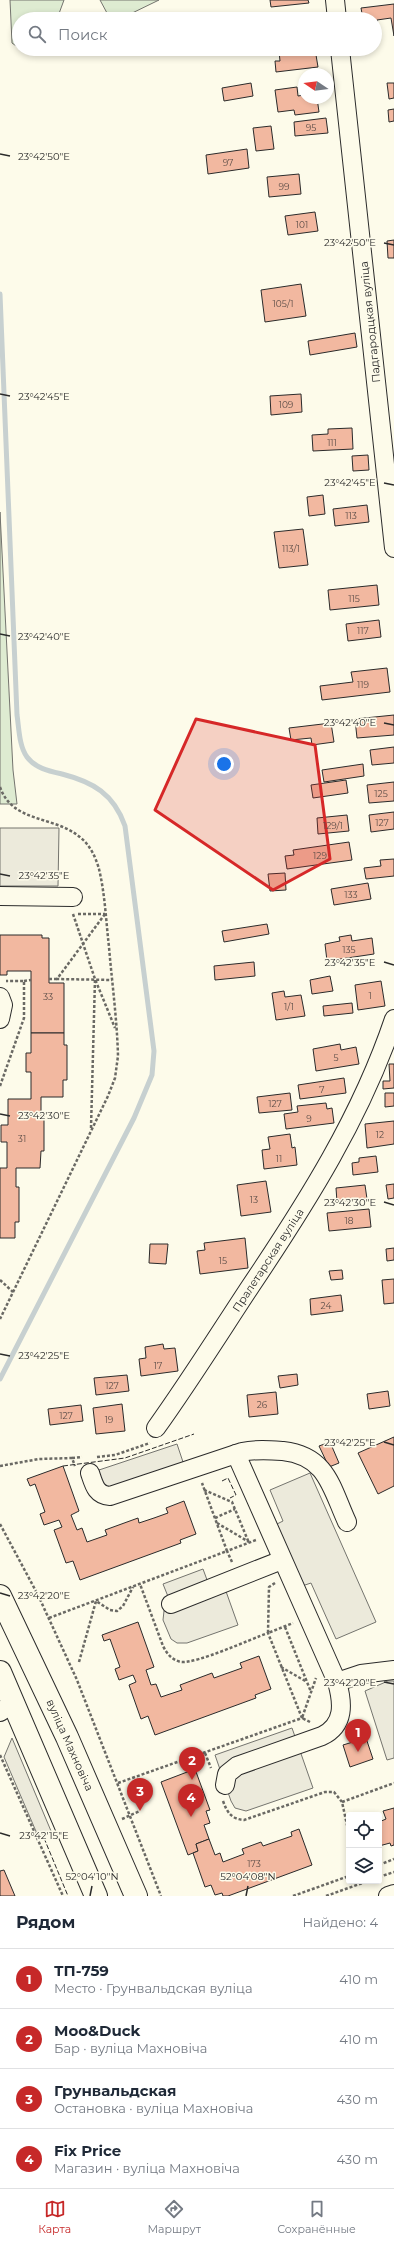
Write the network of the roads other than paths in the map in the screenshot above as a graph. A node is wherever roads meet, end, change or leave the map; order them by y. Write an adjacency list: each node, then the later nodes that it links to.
1 (335, 0): 2 (street)
2 (336, 12)
3 (341, 56): 4 (street, Падгародцкая вуліца)
4 (394, 548)
5 (0, 896): 6 (street)
6 (73, 905)
7 (0, 997): 8 (street)
8 (0, 1019)
9 (394, 1019): 10 (street, Пралетарская вуліца)
10 (156, 1434)
11 (236, 1454): 12 (street); 13 (street); 14 (street)
12 (86, 1465)
13 (347, 1522)
14 (282, 1560): 16 (street); 19 (street)
15 (0, 1596): 24 (main road, вуліца Махновіча)
16 (171, 1604)
17 (394, 1670): 19 (street)
18 (0, 1672): 20 (main road)
19 (336, 1682): 21 (street)
20 (7, 1707): 23 (main road)
21 (220, 1785)
22 (394, 1894): 25 (street)
23 (96, 1896)
24 (136, 1896)
25 (388, 1896)

